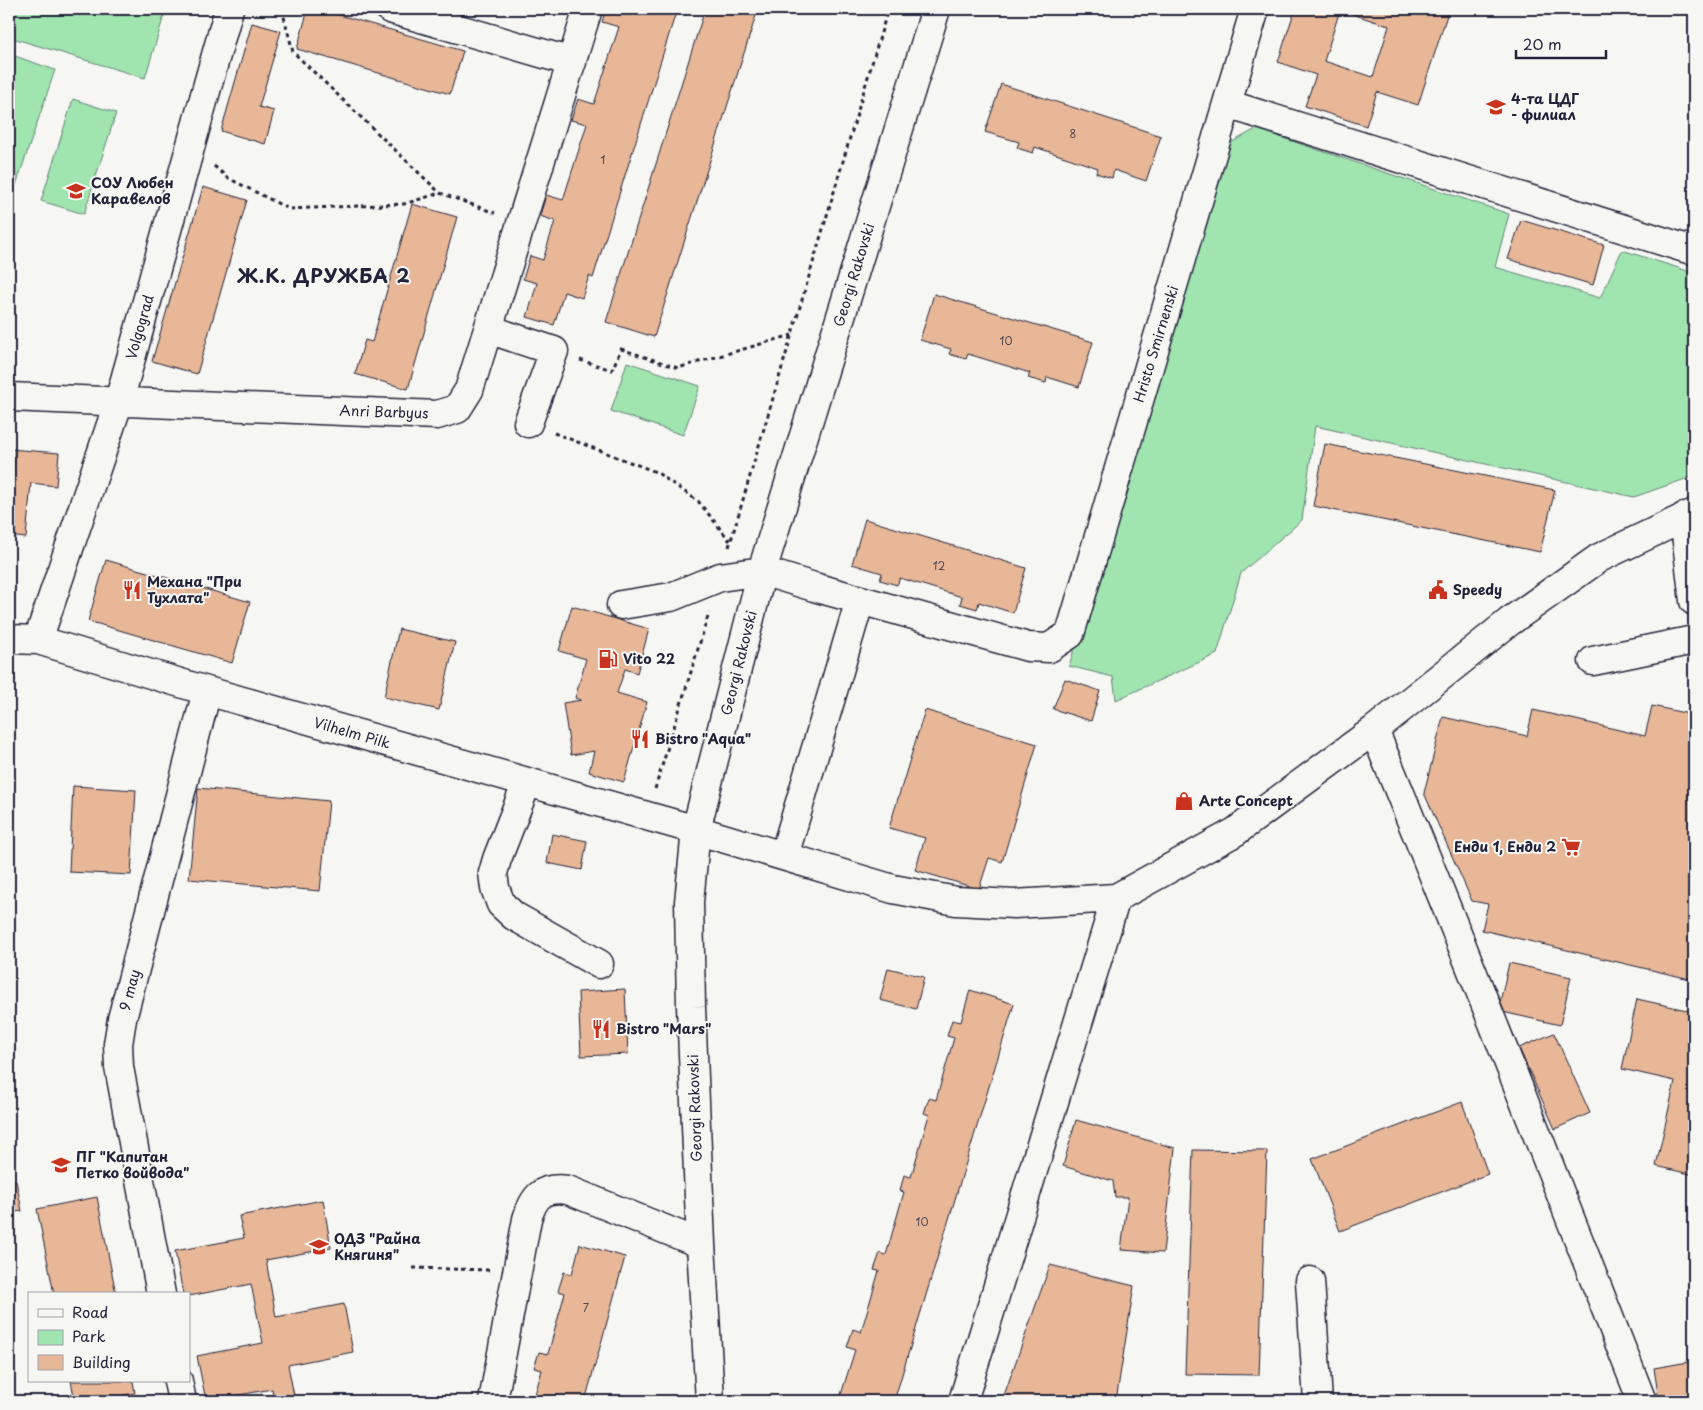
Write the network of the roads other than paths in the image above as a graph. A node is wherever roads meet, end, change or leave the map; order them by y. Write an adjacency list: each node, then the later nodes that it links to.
1 (229, 9): 11 (street, Volgograd)
2 (390, 9): 6 (street)
3 (588, 9): 6 (street, Anri Barbyus)
4 (936, 9): 14 (street, Georgi Rakovski)
5 (1255, 9): 7 (street, Hristo Smirnenski)
6 (572, 62): 9 (street, Anri Barbyus)
7 (1227, 104): 8 (street); 15 (street, Hristo Smirnenski)
8 (1693, 244)
9 (488, 329): 11 (street, Anri Barbyus); 12 (street)
10 (9, 397): 11 (street, Anri Barbyus)
11 (119, 401): 19 (street, Volgograd)
12 (528, 423)
13 (1689, 515): 16 (street); 23 (street)
14 (762, 570): 15 (street, Hristo Smirnenski); 17 (street); 25 (street, Georgi Rakovski)
15 (860, 600): 26 (street)
16 (1694, 600)
17 (621, 605)
18 (9, 639): 19 (street, Vilhelm Pilk)
19 (38, 640): 22 (street, Vilhelm Pilk)
20 (1694, 640): 21 (street)
21 (1594, 661)
22 (207, 691): 24 (street, Vilhelm Pilk); 31 (street, 9 may)
23 (1374, 730): 27 (street); 38 (street)
24 (527, 782): 25 (street, Vilhelm Pilk); 28 (street)
25 (696, 830): 26 (street, Vilhelm Pilk); 29 (street, Georgi Rakovski)
26 (784, 856): 27 (street, Vilhelm Pilk)
27 (1116, 898): 36 (street)
28 (599, 964)
29 (701, 1244): 34 (street); 35 (street, Georgi Rakovski)
30 (1310, 1282): 37 (street)
31 (161, 1292)
32 (178, 1382): 33 (street)
33 (182, 1401)
34 (492, 1401)
35 (710, 1401)
36 (964, 1401)
37 (1318, 1401)
38 (1642, 1401)

